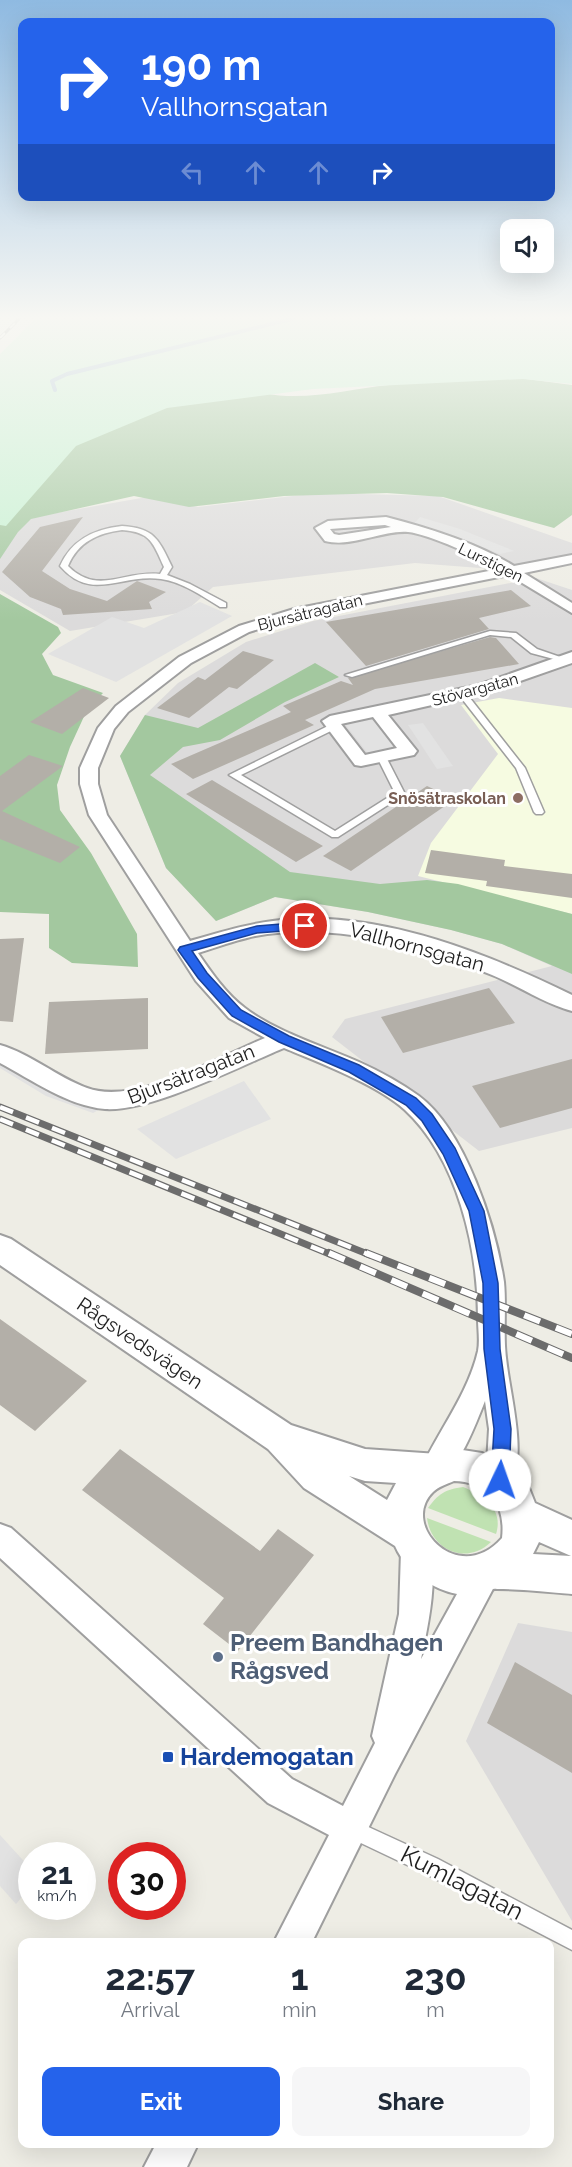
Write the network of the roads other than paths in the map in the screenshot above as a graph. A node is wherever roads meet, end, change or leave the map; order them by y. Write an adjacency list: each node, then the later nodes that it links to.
1 (404, 529): 1 (street, Lurstigen); 3 (street, Lurstigen)
2 (572, 559): 3 (street, Bjursätragatan)
3 (513, 571): 6 (street, Lurstigen); 14 (street, Bjursätragatan)
4 (163, 576): 4 (lane); 5 (lane)
5 (223, 605)
6 (572, 609)
7 (568, 659): 8 (lane); 9 (street, Stövargatan)
8 (349, 675)
9 (463, 695): 10 (street, Stövargatan); 13 (lane)
10 (376, 711): 11 (street, Stövargatan); 12 (street)
11 (334, 726): 12 (street); 12 (lane)
12 (382, 757)
13 (539, 812)
14 (184, 950): 15 (street, Vallhornsgatan); 16 (street, Bjursätragatan)
15 (572, 1004)
16 (284, 1039): 17 (street, Bjursätragatan); 19 (street, Bjursätragatan)
17 (0, 1053)
18 (0, 1248): 20 (street, Rågsvedsvägen)
19 (492, 1349): 21 (street, Bjursätragatan); 22 (street, Bjursätragatan)
20 (281, 1438): 21 (street, Rågsvedsvägen); 26 (street, Rågsvedsvägen)
21 (435, 1469): 22 (street); 26 (street)
22 (500, 1480): 23 (street)
23 (522, 1515): 25 (street); 27 (street)
24 (0, 1538): 30 (street)
25 (572, 1539)
26 (411, 1542): 27 (street); 29 (street)
27 (490, 1572): 28 (street); 29 (street)
28 (572, 1575)
29 (383, 1762): 30 (street)
30 (350, 1828): 31 (street); 32 (lane, Kumlagatan)
31 (294, 1938)
32 (572, 1940)
33 (175, 2148): 34 (street)
34 (164, 2167)

